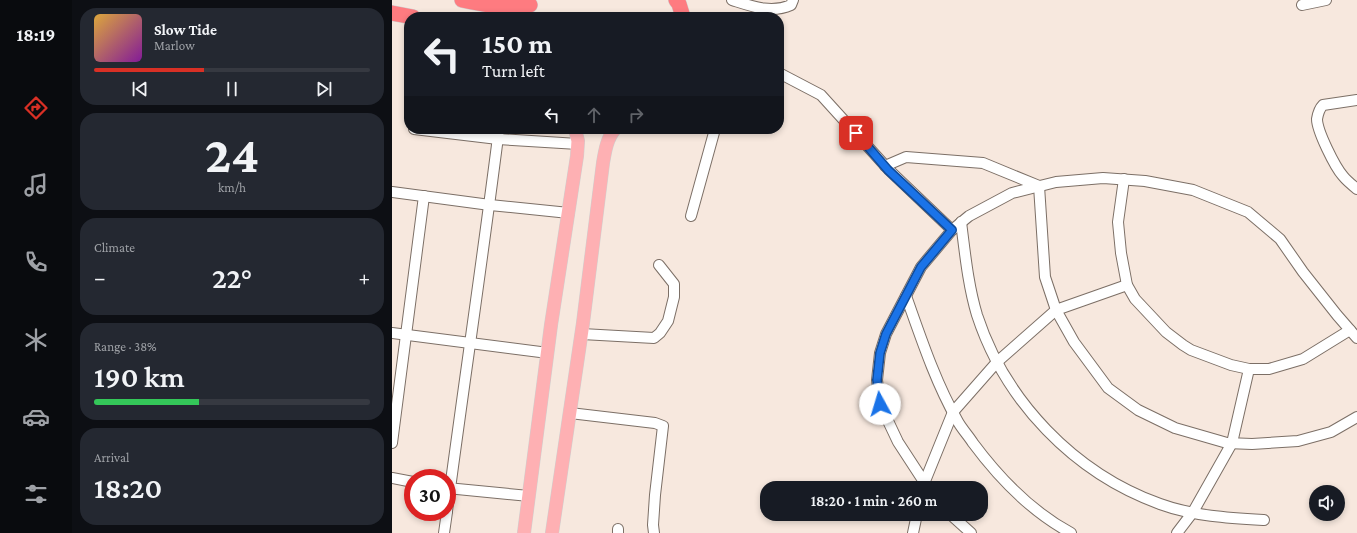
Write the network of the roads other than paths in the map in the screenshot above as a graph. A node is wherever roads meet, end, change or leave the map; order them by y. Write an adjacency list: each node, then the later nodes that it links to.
1 (462, 0): 7 (highway)
2 (676, 0): 8 (highway)
3 (732, 0): 9 (street)
4 (793, 0): 10 (street)
5 (1326, 0): 6 (street)
6 (1302, 5)
7 (530, 7)
8 (681, 12)
9 (757, 12)
10 (764, 12)
11 (392, 13): 12 (highway)
12 (404, 15)
13 (784, 76): 20 (street)
14 (1357, 100): 23 (street)
15 (499, 134): 19 (street); 26 (street)
16 (576, 134): 19 (main road)
17 (612, 134): 37 (main road)
18 (714, 134): 28 (street)
19 (578, 144): 27 (main road)
20 (885, 166): 22 (street); 30 (street)
21 (1124, 179): 22 (street); 32 (street); 35 (street)
22 (1040, 186): 29 (street); 34 (street)
23 (1357, 189)
24 (392, 192): 25 (street)
25 (424, 196): 26 (street); 38 (street)
26 (490, 205): 27 (street); 40 (street)
27 (568, 213): 41 (main road)
28 (691, 216)
29 (961, 222): 30 (street); 42 (street)
30 (952, 230): 33 (street)
31 (659, 265): 37 (street)
32 (1127, 285): 34 (street); 43 (street)
33 (906, 296): 44 (street); 52 (street)
34 (1056, 310): 42 (street); 48 (street)
35 (1350, 330): 39 (street); 43 (street)
36 (392, 333): 38 (street)
37 (582, 334): 45 (main road)
38 (405, 335): 40 (street); 47 (street)
39 (1357, 338)
40 (470, 343): 41 (street); 49 (street)
41 (548, 353): 55 (main road)
42 (997, 362): 44 (street); 56 (street)
43 (1249, 369): 48 (street)
44 (953, 412): 53 (street); 67 (street)
45 (570, 413): 63 (main road); 64 (street)
46 (1357, 417): 48 (street)
47 (392, 443)
48 (1232, 443): 56 (street)
49 (452, 469)
50 (392, 478): 51 (street)
51 (404, 480)
52 (921, 481)
53 (926, 481)
54 (456, 489): 55 (street)
55 (529, 496): 62 (main road)
56 (1193, 512): 57 (street); 68 (street)
57 (1264, 520)
58 (446, 521): 61 (street)
59 (916, 521): 65 (street)
60 (958, 521): 66 (street)
61 (444, 533)
62 (524, 533)
63 (552, 533)
64 (654, 533)
65 (913, 533)
66 (971, 533)
67 (1071, 533)
68 (1177, 533)

